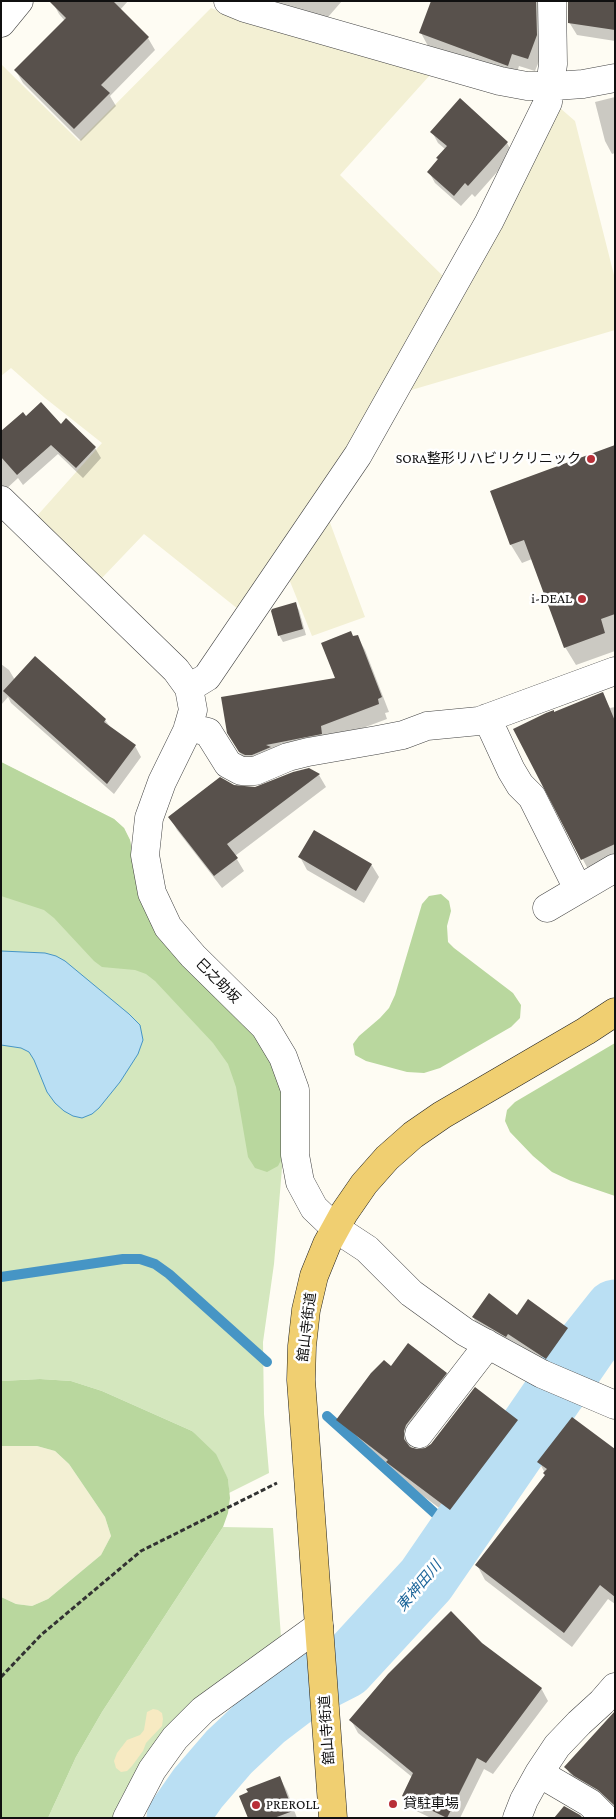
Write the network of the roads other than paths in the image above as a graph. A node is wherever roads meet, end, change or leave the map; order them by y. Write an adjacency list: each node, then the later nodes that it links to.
1 (19, 1): 4 (street)
2 (228, 1): 6 (street)
3 (552, 1): 6 (street)
4 (1, 22)
5 (615, 78): 6 (street)
6 (550, 86): 9 (street)
7 (1, 500): 9 (street)
8 (615, 671): 10 (street)
9 (189, 688): 11 (street, 巳之助坂)
10 (487, 718): 11 (street); 13 (street)
11 (188, 726): 16 (street, 巳之助坂)
12 (615, 868): 13 (street)
13 (578, 889): 14 (street)
14 (547, 908)
15 (615, 1012): 16 (main road, 舘山寺街道)
16 (335, 1228): 17 (street, 巳之助坂); 20 (main road, 舘山寺街道)
17 (486, 1344): 18 (street, 巳之助坂); 19 (street)
18 (615, 1405)
19 (419, 1434)
20 (319, 1626): 23 (street); 24 (main road, 舘山寺街道)
21 (615, 1687): 22 (street)
22 (539, 1772): 25 (street); 26 (street)
23 (127, 1818)
24 (334, 1818)
25 (517, 1818)
26 (605, 1818)

